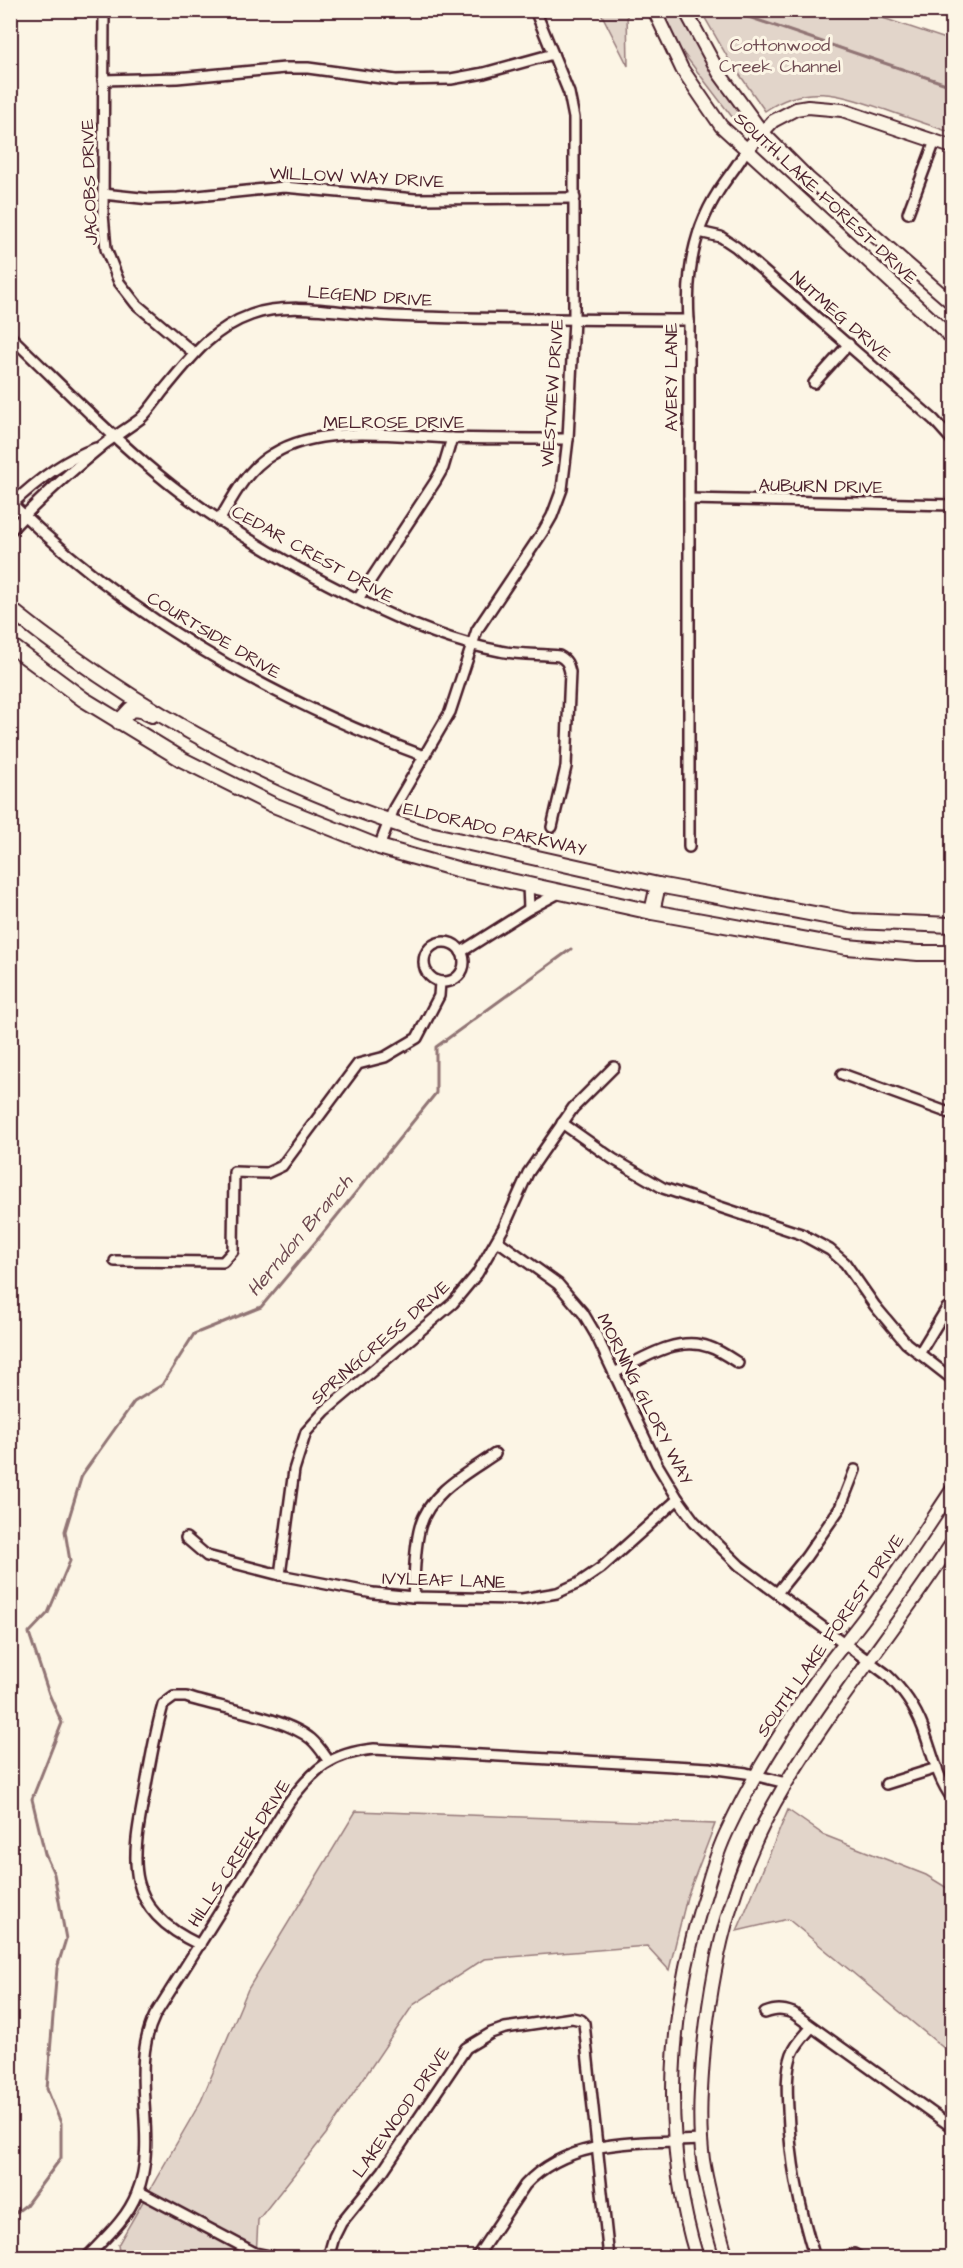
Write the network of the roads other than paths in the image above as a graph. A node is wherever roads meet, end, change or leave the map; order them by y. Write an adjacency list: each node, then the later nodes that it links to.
1 (104, 10): 6 (street, JACOBS DRIVE)
2 (535, 10): 5 (street, WESTVIEW DRIVE)
3 (654, 10): 10 (main road, SOUTH LAKE FOREST DRIVE)
4 (685, 10): 7 (main road, SOUTH LAKE FOREST DRIVE)
5 (553, 54): 6 (street); 12 (street, WESTVIEW DRIVE)
6 (103, 80): 11 (street, JACOBS DRIVE)
7 (762, 132): 8 (main road, AVERY LANE); 10 (main road, AVERY LANE); 15 (main road, SOUTH LAKE FOREST DRIVE)
8 (935, 141): 9 (main road, AVERY LANE); 13 (street)
9 (952, 147)
10 (746, 150): 14 (street, AVERY LANE); 19 (main road, SOUTH LAKE FOREST DRIVE)
11 (103, 194): 12 (street, WILLOW WAY DRIVE); 21 (street, JACOBS DRIVE)
12 (575, 198): 16 (street, WESTVIEW DRIVE)
13 (908, 213)
14 (699, 232): 17 (street, AVERY LANE); 20 (street, NUTMEG DRIVE)
15 (952, 303)
16 (574, 319): 17 (street, LEGEND DRIVE); 21 (street, LEGEND DRIVE); 25 (street, WESTVIEW DRIVE)
17 (689, 320): 28 (street, AVERY LANE)
18 (10, 336): 23 (street, CEDAR CREST DRIVE)
19 (952, 338)
20 (849, 344): 22 (street); 26 (street, NUTMEG DRIVE)
21 (194, 353): 23 (street, LEGEND DRIVE)
22 (814, 384)
23 (114, 437): 27 (street, LEGEND DRIVE); 32 (street, CEDAR CREST DRIVE)
24 (452, 438): 25 (street, MELROSE DRIVE); 32 (street, MELROSE DRIVE); 34 (street)
25 (568, 440): 37 (street, WESTVIEW DRIVE)
26 (952, 440)
27 (101, 447): 29 (street, LEGEND DRIVE); 31 (street, LEGEND DRIVE)
28 (689, 499): 30 (street, AUBURN DRIVE); 44 (street, AVERY LANE)
29 (11, 504): 31 (street, COURTSIDE DRIVE)
30 (952, 505)
31 (25, 515): 33 (street, LEGEND DRIVE); 40 (street, COURTSIDE DRIVE)
32 (219, 520): 34 (street, CEDAR CREST DRIVE)
33 (10, 531)
34 (357, 599): 37 (street, CEDAR CREST DRIVE)
35 (10, 609): 39 (main road, ELDORADO PARKWAY)
36 (10, 645): 38 (main road)
37 (472, 645): 40 (street, WESTVIEW DRIVE); 42 (street, CEDAR CREST DRIVE)
38 (118, 722): 39 (main road); 43 (main road)
39 (194, 734): 41 (main road, ELDORADO PARKWAY)
40 (424, 756): 41 (street, WESTVIEW DRIVE)
41 (389, 822): 43 (street, WESTVIEW DRIVE); 46 (main road, ELDORADO PARKWAY)
42 (552, 827)
43 (379, 847): 45 (main road)
44 (689, 847)
45 (528, 885): 47 (main road); 48 (street)
46 (658, 885): 49 (main road); 50 (main road, ELDORADO PARKWAY)
47 (559, 893): 48 (street); 49 (main road)
48 (529, 909): 53 (street)
49 (652, 912): 52 (main road)
50 (852, 921): 51 (main road, ELDORADO PARKWAY); 52 (main road)
51 (952, 925)
52 (847, 947): 54 (main road)
53 (461, 952): 55 (street); 55 (street)
54 (952, 953)
55 (440, 982): 61 (street)
56 (614, 1067): 59 (street, SPRINGCRESS DRIVE)
57 (842, 1074): 58 (street)
58 (952, 1114)
59 (562, 1123): 60 (street, SPRINGCRESS DRIVE); 63 (street)
60 (498, 1241): 65 (street, MORNING GLORY WAY); 73 (street, SPRINGCRESS DRIVE)
61 (115, 1262)
62 (947, 1308): 63 (street)
63 (919, 1354): 66 (street)
64 (738, 1363): 65 (street)
65 (614, 1373): 70 (street, MORNING GLORY WAY)
66 (952, 1379)
67 (495, 1454): 75 (street)
68 (855, 1470): 74 (street)
69 (952, 1490): 76 (main road, SOUTH LAKE FOREST DRIVE)
70 (678, 1499): 74 (street, MORNING GLORY WAY); 75 (street, IVYLEAF LANE)
71 (186, 1539): 73 (street, IVYLEAF LANE)
72 (952, 1543): 77 (main road)
73 (280, 1575): 75 (street, IVYLEAF LANE)
74 (777, 1593): 76 (street, MORNING GLORY WAY)
75 (413, 1597)
76 (844, 1644): 77 (street, MORNING GLORY WAY); 80 (main road, SOUTH LAKE FOREST DRIVE)
77 (870, 1662): 79 (street, MORNING GLORY WAY); 81 (main road)
78 (328, 1760): 80 (street, HILLS CREEK DRIVE); 84 (street, HILLS CREEK DRIVE); 84 (street)
79 (937, 1768): 82 (street); 83 (street, MORNING GLORY WAY)
80 (756, 1775): 81 (street, HILLS CREEK DRIVE); 89 (main road, SOUTH LAKE FOREST DRIVE)
81 (786, 1783): 88 (main road)
82 (886, 1784)
83 (952, 1798)
84 (200, 1945): 91 (street, HILLS CREEK DRIVE)
85 (765, 2013): 86 (street)
86 (811, 2028): 87 (street); 99 (street)
87 (952, 2127)
88 (701, 2140): 89 (street); 98 (main road)
89 (675, 2141): 90 (street); 97 (main road, SOUTH LAKE FOREST DRIVE)
90 (598, 2147): 94 (street, LAKEWOOD DRIVE); 95 (street); 96 (street, LAKEWOOD DRIVE)
91 (138, 2191): 92 (street, HILLS CREEK DRIVE); 93 (street)
92 (86, 2258)
93 (280, 2258)
94 (328, 2258)
95 (476, 2258)
96 (609, 2258)
97 (697, 2258)
98 (726, 2258)
99 (815, 2258)
100 (839, 2258): 101 (street)
101 (861, 2258)

